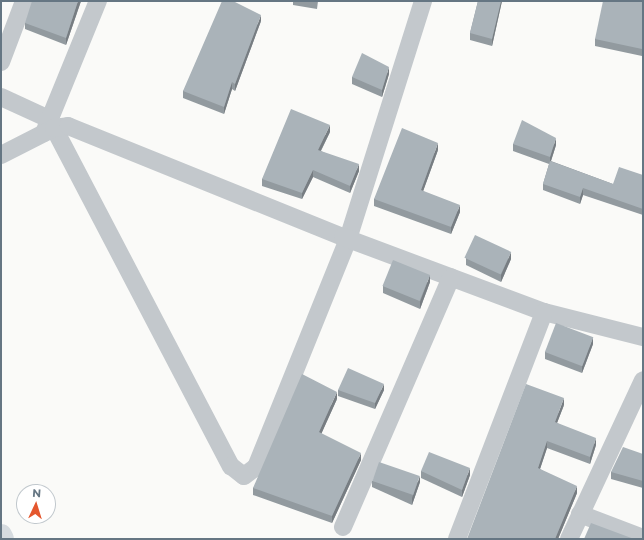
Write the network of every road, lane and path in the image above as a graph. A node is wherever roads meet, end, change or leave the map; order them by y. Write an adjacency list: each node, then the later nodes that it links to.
1 (24, 1): 4 (street)
2 (98, 1): 6 (street)
3 (423, 1): 8 (street)
4 (1, 62)
5 (1, 97): 6 (street)
6 (49, 127): 7 (street); 8 (street); 8 (street)
7 (1, 155)
8 (348, 239): 9 (street)
9 (450, 277): 10 (street); 14 (street)
10 (544, 312): 11 (street); 18 (street)
11 (643, 337)
12 (643, 380): 13 (street)
13 (580, 514): 16 (street); 19 (street)
14 (343, 527)
15 (1, 535): 17 (highway)
16 (643, 538)
17 (4, 539)
18 (457, 539)
19 (569, 539)

